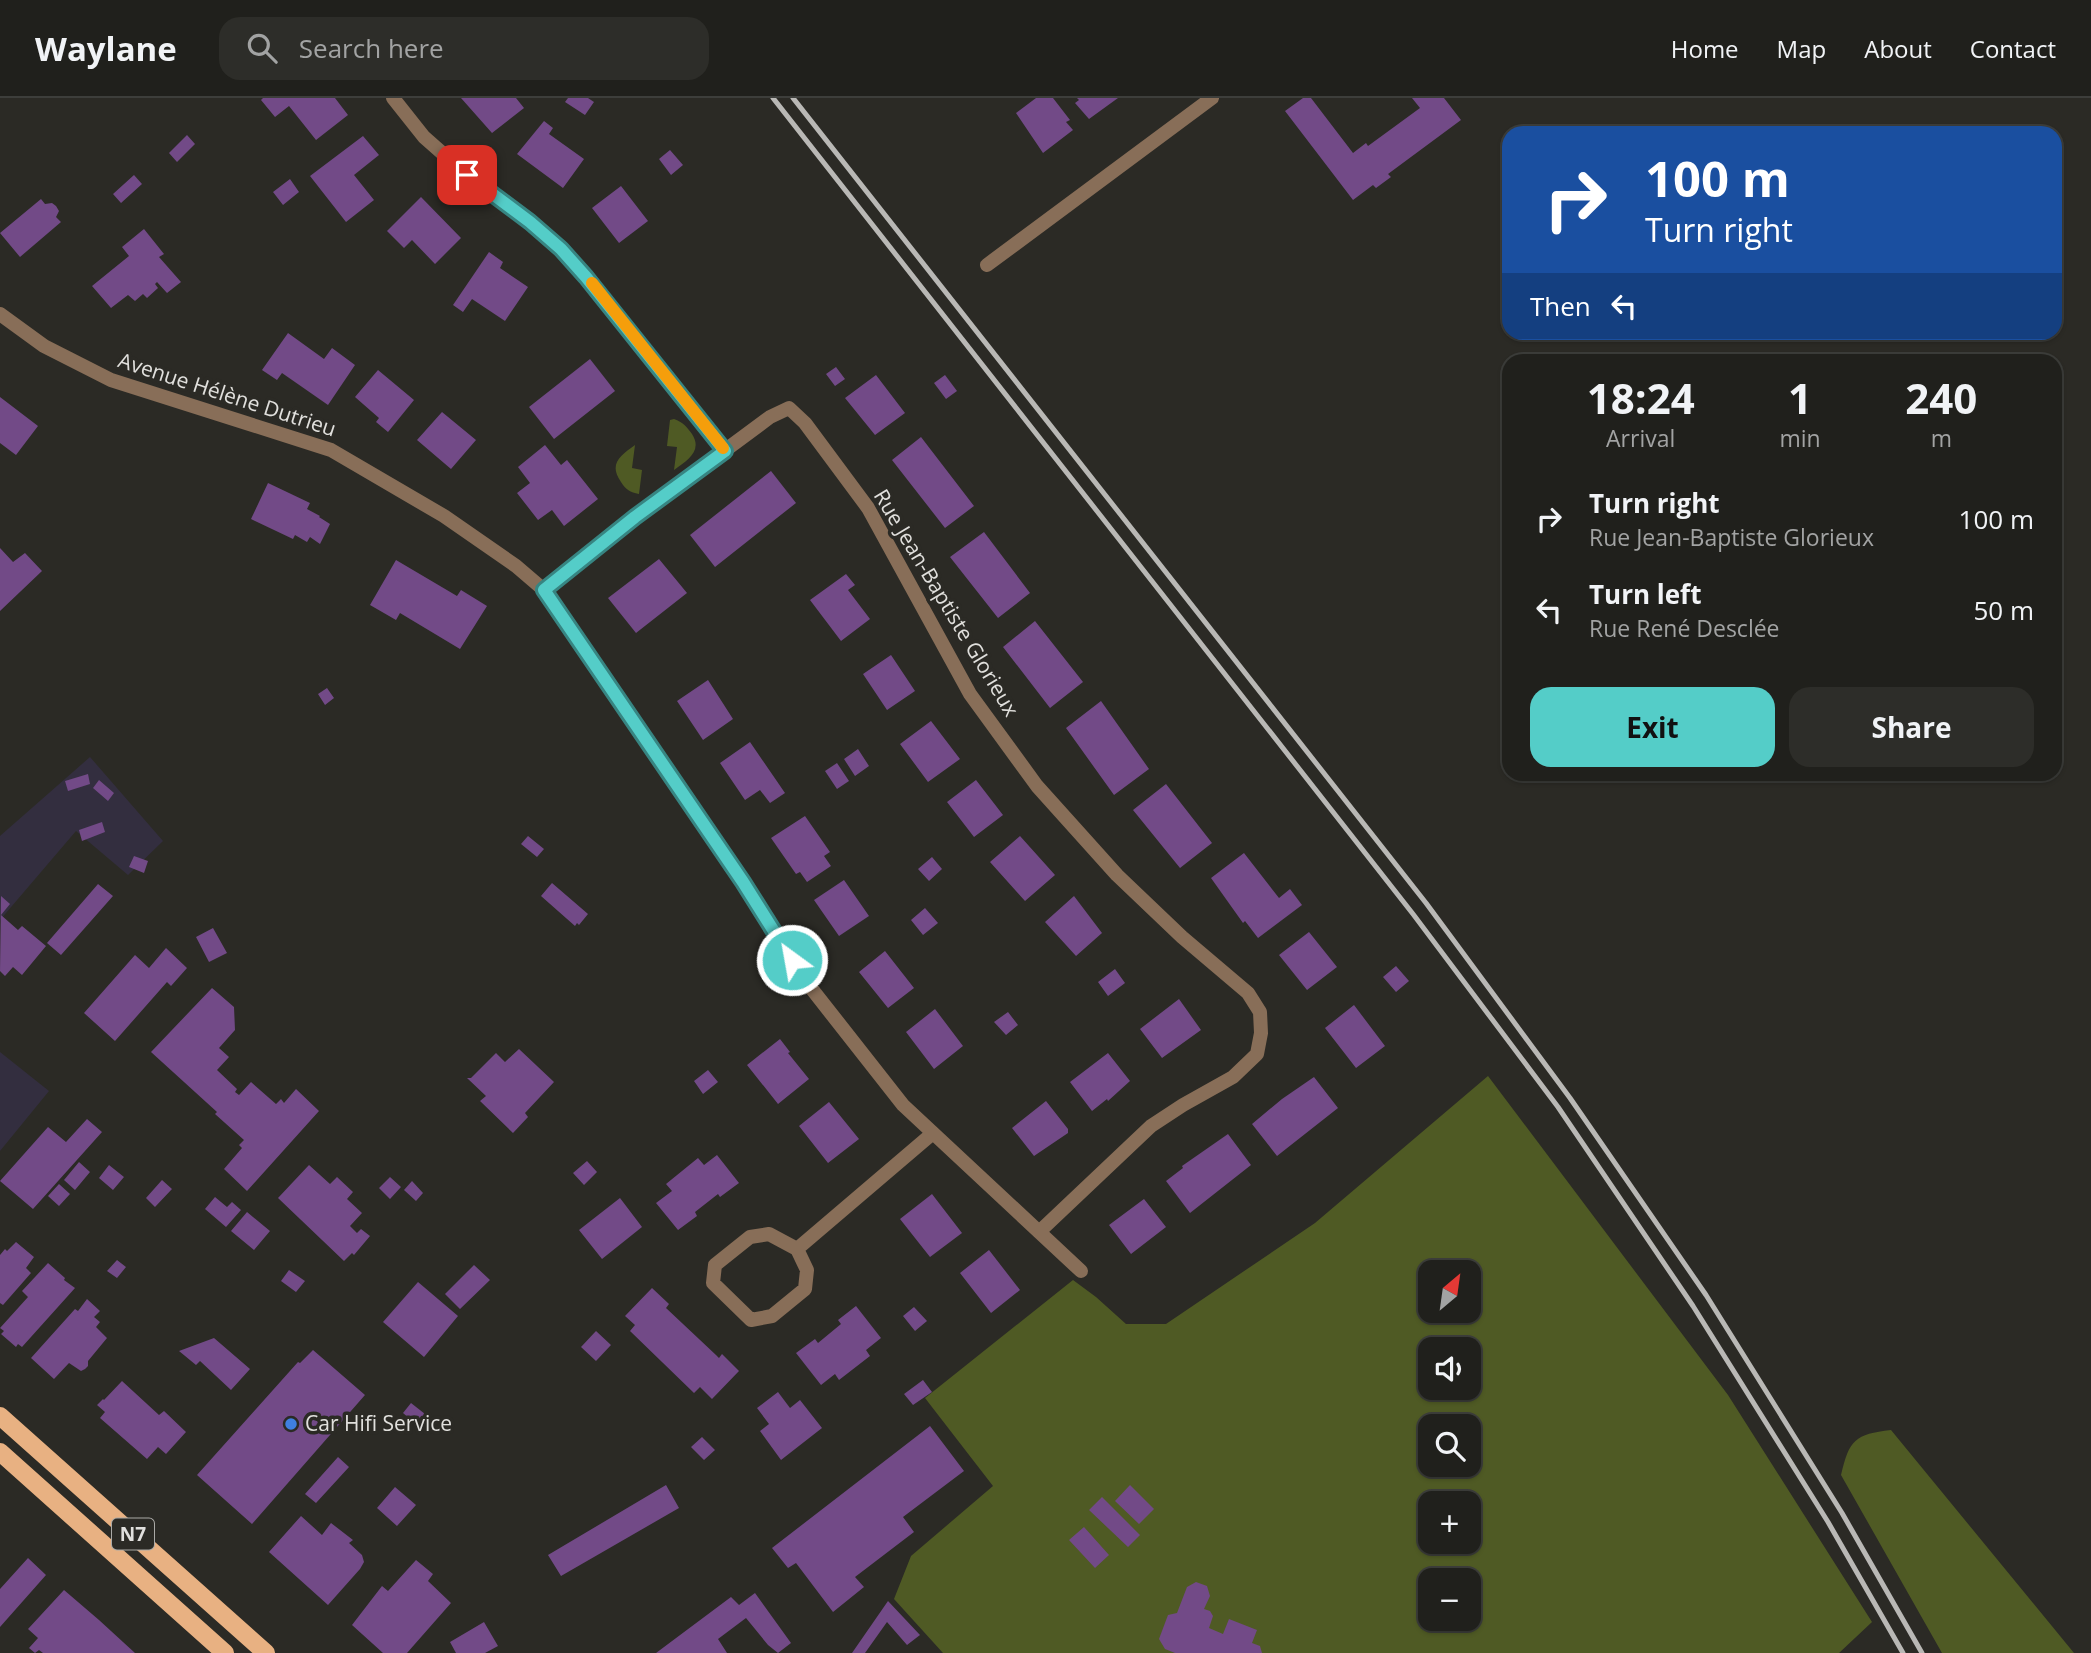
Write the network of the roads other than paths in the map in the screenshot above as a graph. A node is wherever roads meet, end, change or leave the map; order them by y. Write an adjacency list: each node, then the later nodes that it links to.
1 (393, 98): 5 (street)
2 (1212, 98): 3 (street)
3 (988, 265)
4 (0, 314): 6 (street, Avenue Hélène Dutrieu)
5 (725, 451): 6 (street, Rue Jean-Baptiste Glorieux); 8 (street, Rue Jean-Baptiste Glorieux)
6 (544, 590): 7 (street, Avenue Hélène Dutrieu)
7 (933, 1133): 8 (street, Avenue Hélène Dutrieu); 9 (street)
8 (1039, 1232): 10 (street, Avenue Hélène Dutrieu)
9 (797, 1249): 9 (street)
10 (1081, 1271)
11 (0, 1416): 14 (main road, N7)
12 (0, 1451): 13 (main road, N7)
13 (225, 1653)
14 (266, 1653)

